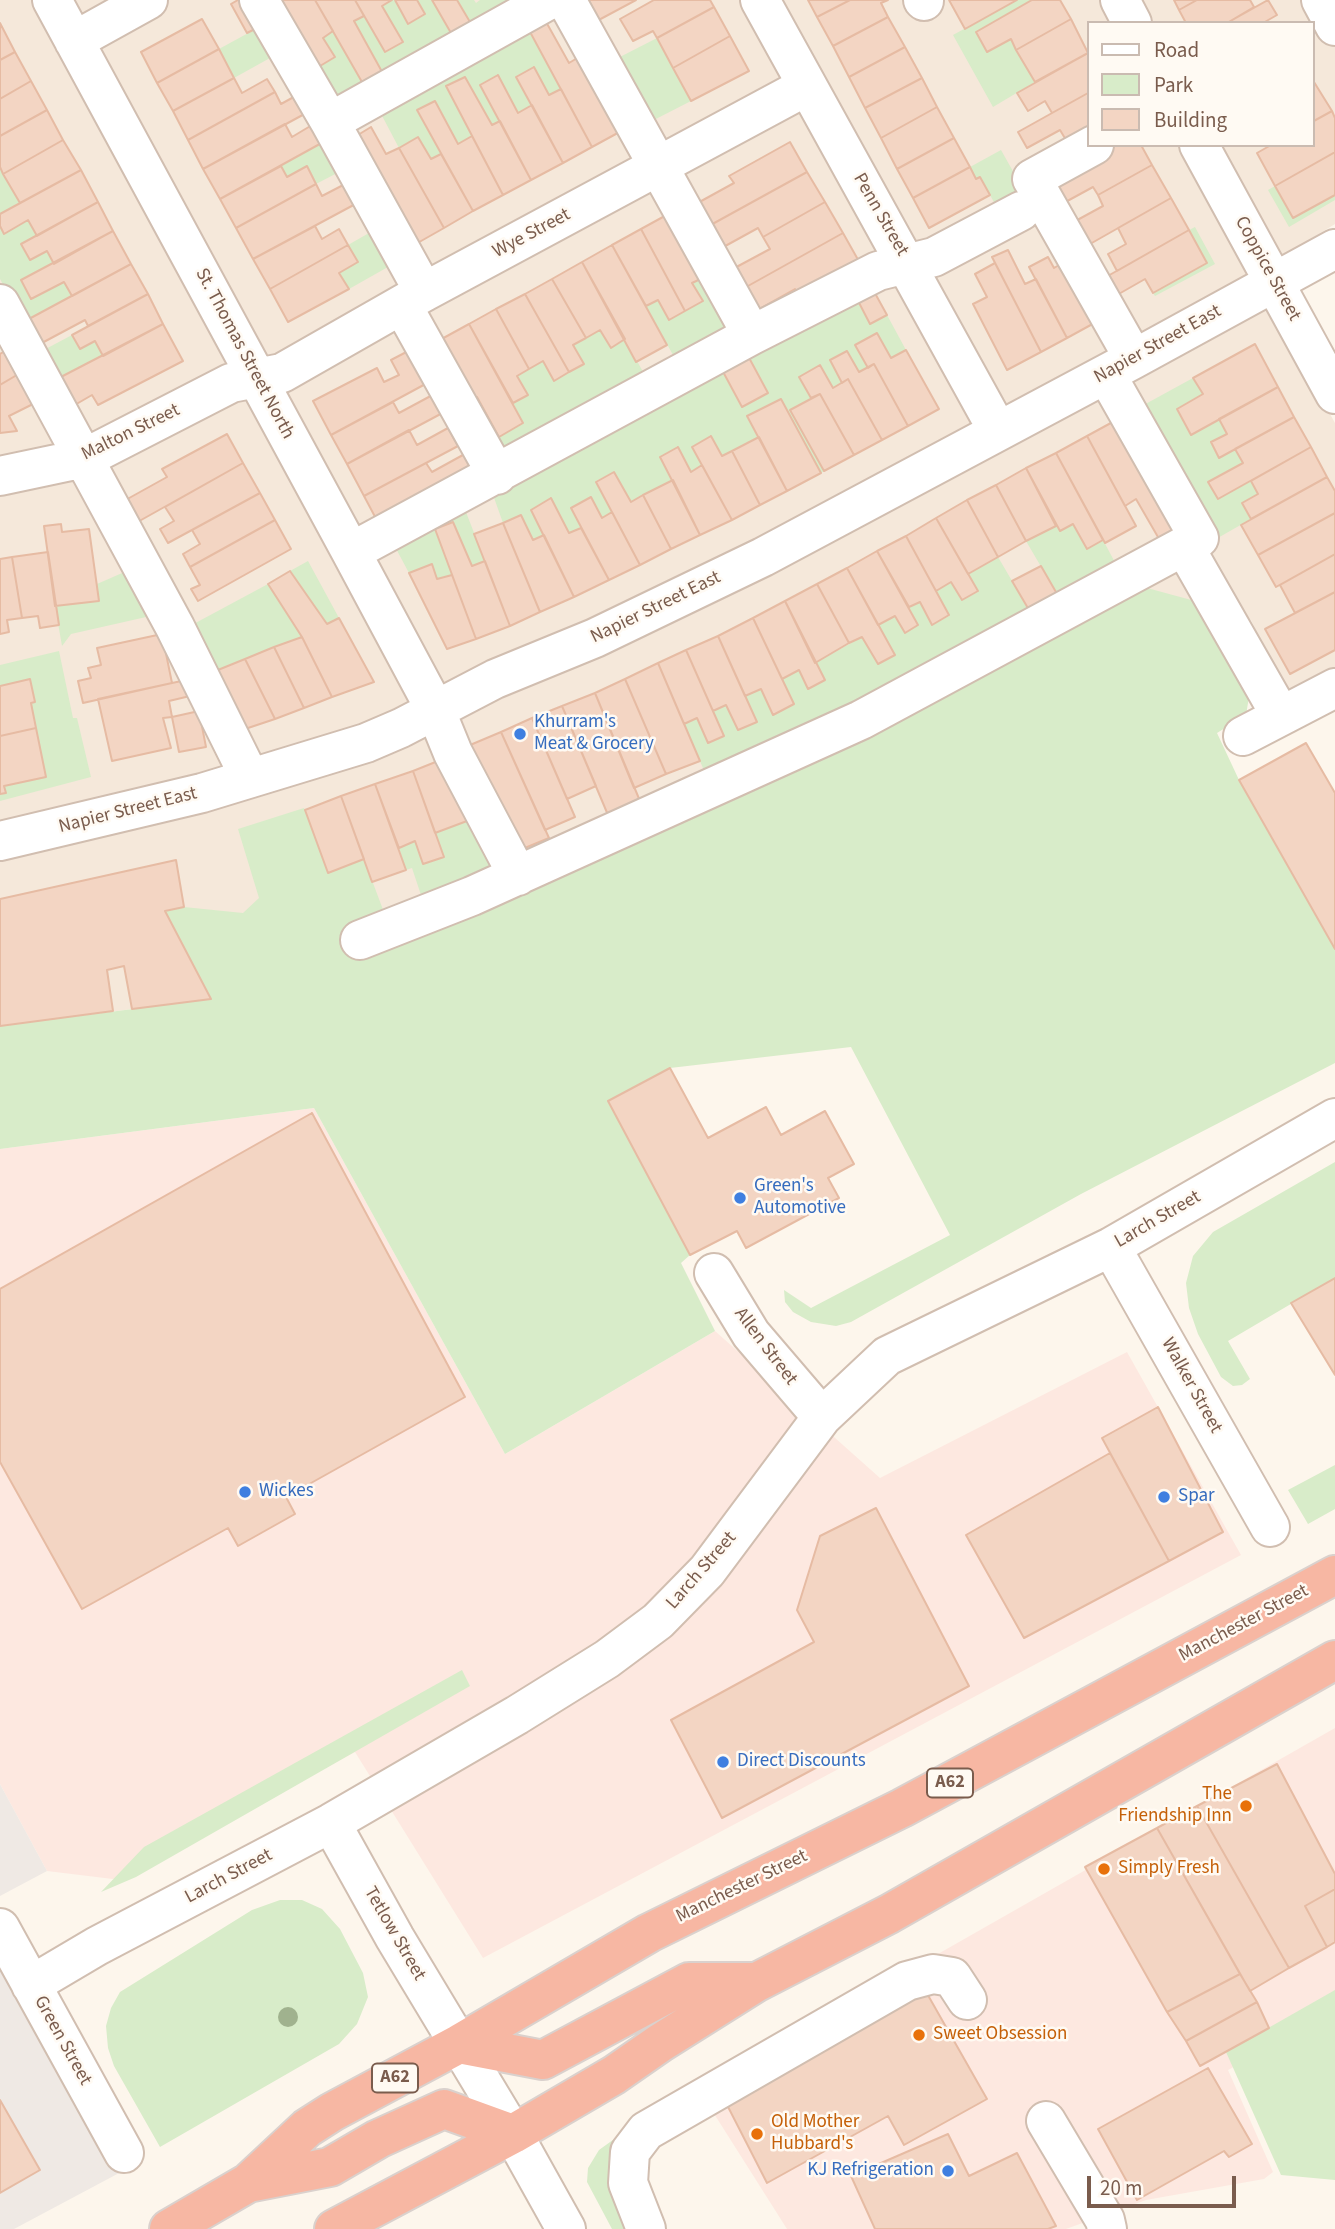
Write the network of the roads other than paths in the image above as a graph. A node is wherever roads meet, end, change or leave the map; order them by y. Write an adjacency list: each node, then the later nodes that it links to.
1 (52, 0): 11 (street, St. Thomas Street North)
2 (148, 0): 11 (street)
3 (259, 0): 13 (street)
4 (549, 0): 13 (street)
5 (566, 0): 16 (street)
6 (760, 0): 12 (street, Penn Street)
7 (1120, 0): 9 (street)
8 (1321, 0): 10 (street)
9 (1131, 21)
10 (1335, 26)
11 (74, 41): 25 (street, St. Thomas Street North)
12 (807, 86): 16 (street, Wye Street); 19 (street, Penn Street)
13 (330, 121): 21 (street)
14 (1090, 147): 24 (street)
15 (1200, 147): 20 (street, Coppice Street)
16 (659, 166): 21 (street, Wye Street); 23 (street)
17 (1021, 211): 19 (street)
18 (1335, 249): 20 (street, Napier Street East)
19 (908, 264): 23 (street); 27 (street, Penn Street)
20 (1274, 283): 24 (street, Napier Street East); 26 (street, Coppice Street)
21 (413, 298): 25 (street, Wye Street); 29 (street)
22 (0, 304): 28 (street)
23 (752, 335): 29 (street)
24 (1120, 367): 27 (street, Napier Street East); 31 (street)
25 (257, 377): 28 (street, Malton Street); 32 (street, St. Thomas Street North)
26 (1335, 394)
27 (998, 431): 34 (street, Napier Street East)
28 (85, 458): 30 (street, Malton Street); 37 (street)
29 (497, 475): 32 (street)
30 (0, 476)
31 (1184, 545): 35 (street); 39 (street)
32 (351, 552): 34 (street, St. Thomas Street North)
33 (1335, 688): 35 (street)
34 (435, 709): 37 (street, Napier Street East); 39 (street, St. Thomas Street North)
35 (1281, 716): 36 (street)
36 (1243, 736)
37 (250, 778): 38 (street, Napier Street East)
38 (0, 841)
39 (518, 876): 40 (street)
40 (360, 940)
41 (1335, 1118): 42 (street, Larch Street)
42 (1111, 1247): 44 (street, Larch Street); 45 (street, Walker Street)
43 (714, 1273): 44 (street, Allen Street)
44 (821, 1417): 48 (street, Larch Street)
45 (1270, 1527)
46 (1335, 1575): 53 (highway, Manchester Street / A62)
47 (1335, 1660): 50 (highway)
48 (331, 1823): 51 (street, Larch Street); 53 (street, Tetlow Street)
49 (0, 1928): 51 (street, Green Street)
50 (757, 1982): 53 (highway); 55 (highway)
51 (31, 1985): 56 (street, Green Street)
52 (967, 2000): 61 (street)
53 (459, 2044): 55 (street, Tetlow Street); 57 (highway, Manchester Street / A62)
54 (1046, 2121): 62 (street)
55 (513, 2134): 57 (highway); 59 (highway); 60 (street, Tetlow Street)
56 (124, 2153)
57 (248, 2183): 58 (highway, Manchester Street / A62)
58 (169, 2229)
59 (334, 2229)
60 (566, 2229)
61 (646, 2229)
62 (1107, 2229)

